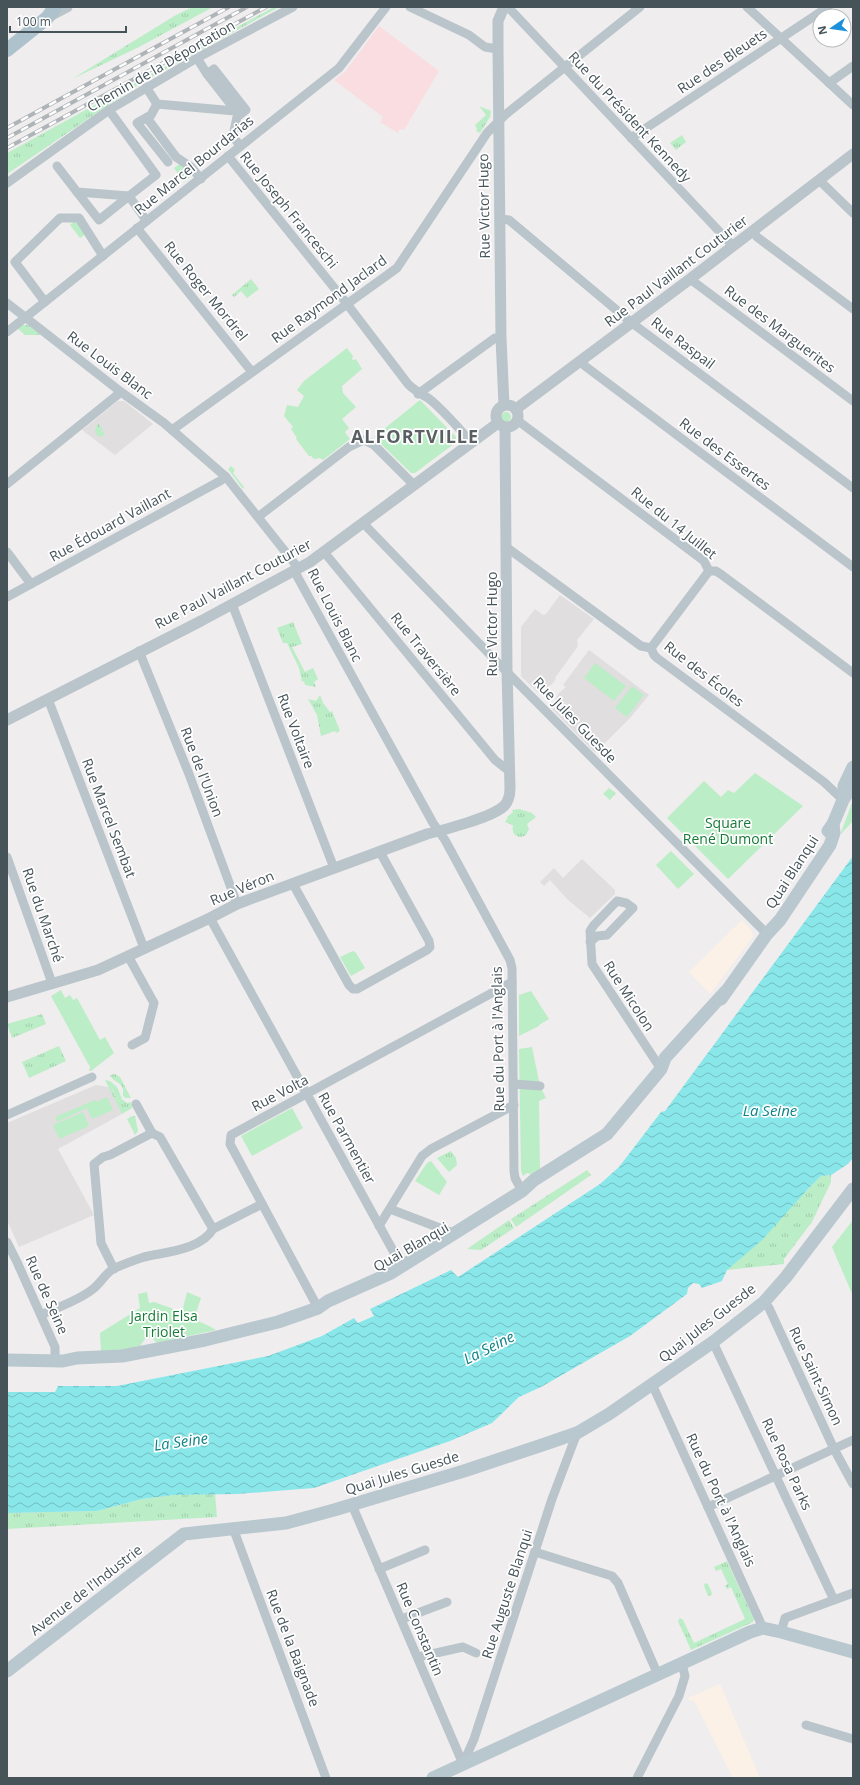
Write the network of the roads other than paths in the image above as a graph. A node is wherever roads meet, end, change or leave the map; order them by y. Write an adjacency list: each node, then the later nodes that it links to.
1 (67, 7): 10 (street)
2 (293, 7): 14 (street, Chemin de la Déportation)
3 (386, 7): 26 (street, Rue Marcel Bourdarias)
4 (410, 7): 12 (street)
5 (504, 7): 12 (street, Rue Victor Hugo)
6 (508, 7): 16 (street, Rue du Président Kennedy)
7 (640, 7): 16 (street, Rue Raymond Jaclard)
8 (747, 7): 11 (street)
9 (828, 7): 11 (street, Rue des Bleuets)
10 (49, 11): 13 (main road)
11 (780, 39): 17 (street); 25 (street, Rue des Bleuets)
12 (498, 49): 24 (street, Rue Victor Hugo)
13 (7, 50)
14 (197, 58): 18 (street, Chemin de la Déportation); 22 (street)
15 (853, 66): 17 (street)
16 (564, 68): 24 (street, Rue Raymond Jaclard); 25 (street, Rue du Président Kennedy)
17 (828, 83): 20 (street)
18 (146, 87): 19 (street); 21 (street, Chemin de la Déportation)
19 (156, 104): 22 (street); 23 (street)
20 (853, 106)
21 (109, 110): 33 (street, Chemin de la Déportation); 35 (street)
22 (237, 113): 26 (street)
23 (146, 118): 29 (street); 31 (street)
24 (498, 121): 37 (street, Rue Victor Hugo); 46 (street, Rue Raymond Jaclard)
25 (631, 138): 41 (street, Rue du Président Kennedy)
26 (240, 146): 28 (street, Rue Marcel Bourdarias)
27 (853, 154): 32 (street, Rue Paul Vaillant Couturier)
28 (228, 156): 31 (street, Rue Marcel Bourdarias); 46 (street, Rue Joseph Franceschi)
29 (168, 162)
30 (57, 166): 34 (street)
31 (201, 179): 38 (street, Rue Marcel Bourdarias)
32 (819, 180): 36 (street); 40 (street, Rue Paul Vaillant Couturier)
33 (7, 183)
34 (77, 192): 35 (street); 35 (street)
35 (129, 196): 38 (street)
36 (853, 213)
37 (500, 219): 49 (street, Rue Raspail); 51 (street, Rue Victor Hugo)
38 (146, 220): 39 (street, Rue Marcel Bourdarias)
39 (137, 228): 42 (street, Rue Marcel Bourdarias); 53 (street, Rue Roger Mordrel)
40 (753, 231): 41 (street, Rue Paul Vaillant Couturier); 47 (street)
41 (733, 246): 43 (street, Rue Paul Vaillant Couturier)
42 (103, 256): 44 (street, Rue Marcel Bourdarias); 44 (street)
43 (690, 279): 49 (street, Rue Paul Vaillant Couturier); 56 (street, Rue des Marguerites)
44 (45, 302): 48 (street, Rue Marcel Bourdarias)
45 (7, 303): 48 (street, Rue Louis Blanc)
46 (346, 304): 53 (street, Rue Raymond Jaclard); 55 (street, Rue Joseph Franceschi)
47 (853, 309)
48 (25, 318): 50 (street, Rue Marcel Bourdarias); 54 (street, Rue Louis Blanc)
49 (632, 323): 52 (street, Rue Paul Vaillant Couturier); 65 (street, Rue Raspail)
50 (7, 332)
51 (501, 338): 55 (street); 57 (street, Rue Victor Hugo)
52 (581, 361): 58 (street, Rue Paul Vaillant Couturier); 71 (street, Rue des Essertes)
53 (252, 372): 60 (street, Rue Raymond Jaclard)
54 (121, 392): 60 (street, Rue Louis Blanc); 63 (street)
55 (418, 394): 61 (street, Rue Joseph Franceschi)
56 (853, 401)
57 (504, 405): 58 (street); 59 (street)
58 (517, 415): 59 (street); 73 (street, Rue du 14 Juillet)
59 (501, 425): 61 (street, Rue Paul Vaillant Couturier); 68 (street, Rue Victor Hugo)
60 (172, 430): 62 (street, Rue Louis Blanc)
61 (471, 443): 64 (street, Rue Paul Vaillant Couturier)
62 (226, 477): 66 (street, Rue Louis Blanc); 74 (street, Rue Édouard Vaillant)
63 (7, 484)
64 (414, 485): 66 (street); 67 (street, Rue Paul Vaillant Couturier)
65 (853, 488)
66 (258, 517): 72 (street, Rue Louis Blanc)
67 (363, 523): 70 (street, Rue Paul Vaillant Couturier); 79 (street, Rue Jules Guesde)
68 (506, 547): 77 (street, Rue des Écoles); 79 (street, Rue Victor Hugo)
69 (7, 552): 74 (street)
70 (324, 552): 72 (street, Rue Paul Vaillant Couturier); 84 (street, Rue Traversière)
71 (853, 567)
72 (296, 570): 76 (street, Rue Paul Vaillant Couturier); 88 (street, Rue Louis Blanc)
73 (709, 571): 77 (street); 80 (street, Rue du 14 Juillet)
74 (31, 584): 75 (street, Rue Édouard Vaillant)
75 (7, 597)
76 (232, 604): 78 (street, Rue Paul Vaillant Couturier); 91 (street, Rue Voltaire)
77 (651, 648): 86 (street, Rue des Écoles)
78 (139, 651): 81 (street, Rue Paul Vaillant Couturier); 93 (street, Rue de l'Union)
79 (507, 670): 84 (street, Rue Victor Hugo); 95 (street, Rue Jules Guesde)
80 (853, 673)
81 (48, 699): 82 (street, Rue Paul Vaillant Couturier); 97 (street, Rue Marcel Sembat)
82 (7, 720)
83 (853, 767): 86 (main road, Quai Blanqui)
84 (509, 771): 87 (street, Rue Victor Hugo)
85 (853, 785): 86 (main road, Quai Blanqui)
86 (843, 800): 95 (main road, Quai Blanqui)
87 (492, 813): 88 (street, Rue Véron)
88 (439, 831): 89 (street, Rue Véron); 99 (street, Rue du Port à l'Anglais)
89 (380, 852): 91 (street, Rue Véron); 92 (street)
90 (7, 857): 100 (street, Rue du Marché)
91 (334, 868): 92 (street, Rue Véron)
92 (293, 884): 93 (street, Rue Véron)
93 (236, 904): 94 (street, Rue Véron)
94 (210, 918): 97 (street, Rue Véron); 107 (street, Rue Parmentier)
95 (768, 934): 103 (main road, Quai Blanqui)
96 (590, 942): 96 (street); 103 (street, Rue Micolon)
97 (144, 948): 98 (street, Rue Véron)
98 (128, 956): 100 (street, Rue Véron); 102 (street)
99 (512, 982): 105 (street, Rue du Port à l'Anglais); 107 (street, Rue Volta)
100 (52, 983): 101 (street, Rue Véron)
101 (7, 997)
102 (132, 1045)
103 (661, 1069): 113 (main road, Quai Blanqui)
104 (92, 1077): 110 (street)
105 (514, 1084): 106 (street); 109 (street, Rue du Port à l'Anglais)
106 (540, 1086)
107 (306, 1093): 114 (street, Rue Volta); 116 (street, Rue Parmentier)
108 (136, 1104): 111 (street)
109 (514, 1105): 113 (street, Rue du Port à l'Anglais); 115 (street)
110 (7, 1114)
111 (152, 1132): 117 (street); 121 (street)
112 (853, 1189): 122 (main road, Quai Jules Guesde)
113 (516, 1194): 118 (main road, Quai Blanqui); 123 (main road, Quai Blanqui)
114 (262, 1204): 117 (street); 123 (street, Rue Volta)
115 (390, 1209): 116 (street); 118 (street)
116 (379, 1226): 120 (street, Rue Parmentier)
117 (214, 1229): 121 (street)
118 (453, 1233): 120 (main road, Quai Blanqui)
119 (8, 1247): 124 (street, Rue de Seine)
120 (402, 1267): 123 (main road, Quai Blanqui)
121 (114, 1269): 124 (street)
122 (764, 1302): 125 (main road, Quai Jules Guesde); 131 (street, Rue Saint-Simon)
123 (318, 1308): 126 (main road, Quai Blanqui)
124 (41, 1315): 126 (street, Rue de Seine)
125 (713, 1342): 128 (main road, Quai Jules Guesde); 132 (street, Rue Rosa Parks)
126 (59, 1360): 127 (main road, Quai Blanqui)
127 (9, 1361)
128 (652, 1384): 129 (main road, Quai Jules Guesde); 135 (street, Rue du Port à l'Anglais)
129 (577, 1433): 134 (main road, Quai Jules Guesde); 139 (street, Rue Auguste Blanqui)
130 (853, 1440): 131 (street)
131 (834, 1449): 132 (street); 133 (street, Rue Saint-Simon)
132 (777, 1476): 135 (street); 142 (street, Rue Rosa Parks)
133 (853, 1484)
134 (352, 1505): 136 (main road, Quai Jules Guesde); 140 (street, Rue Constantin)
135 (708, 1507): 145 (street, Rue du Port à l'Anglais)
136 (233, 1528): 137 (main road, Quai Jules Guesde); 156 (street, Rue de la Baignade)
137 (184, 1534): 151 (main road, Avenue de l'Industrie)
138 (425, 1550): 140 (street)
139 (536, 1552): 152 (street); 155 (street, Rue Auguste Blanqui)
140 (379, 1569): 144 (street, Rue Constantin)
141 (853, 1593): 142 (street)
142 (834, 1600): 146 (street)
143 (447, 1602): 144 (street)
144 (402, 1619): 149 (street, Rue Constantin)
145 (763, 1628): 146 (main road); 150 (main road)
146 (781, 1632): 147 (main road)
147 (853, 1652)
148 (476, 1653): 149 (street)
149 (418, 1657): 155 (street, Rue Constantin)
150 (682, 1664): 152 (main road); 158 (street)
151 (7, 1671)
152 (658, 1675): 155 (main road)
153 (806, 1725): 154 (street)
154 (853, 1739)
155 (463, 1764): 157 (main road)
156 (326, 1778)
157 (433, 1778)
158 (637, 1778)

